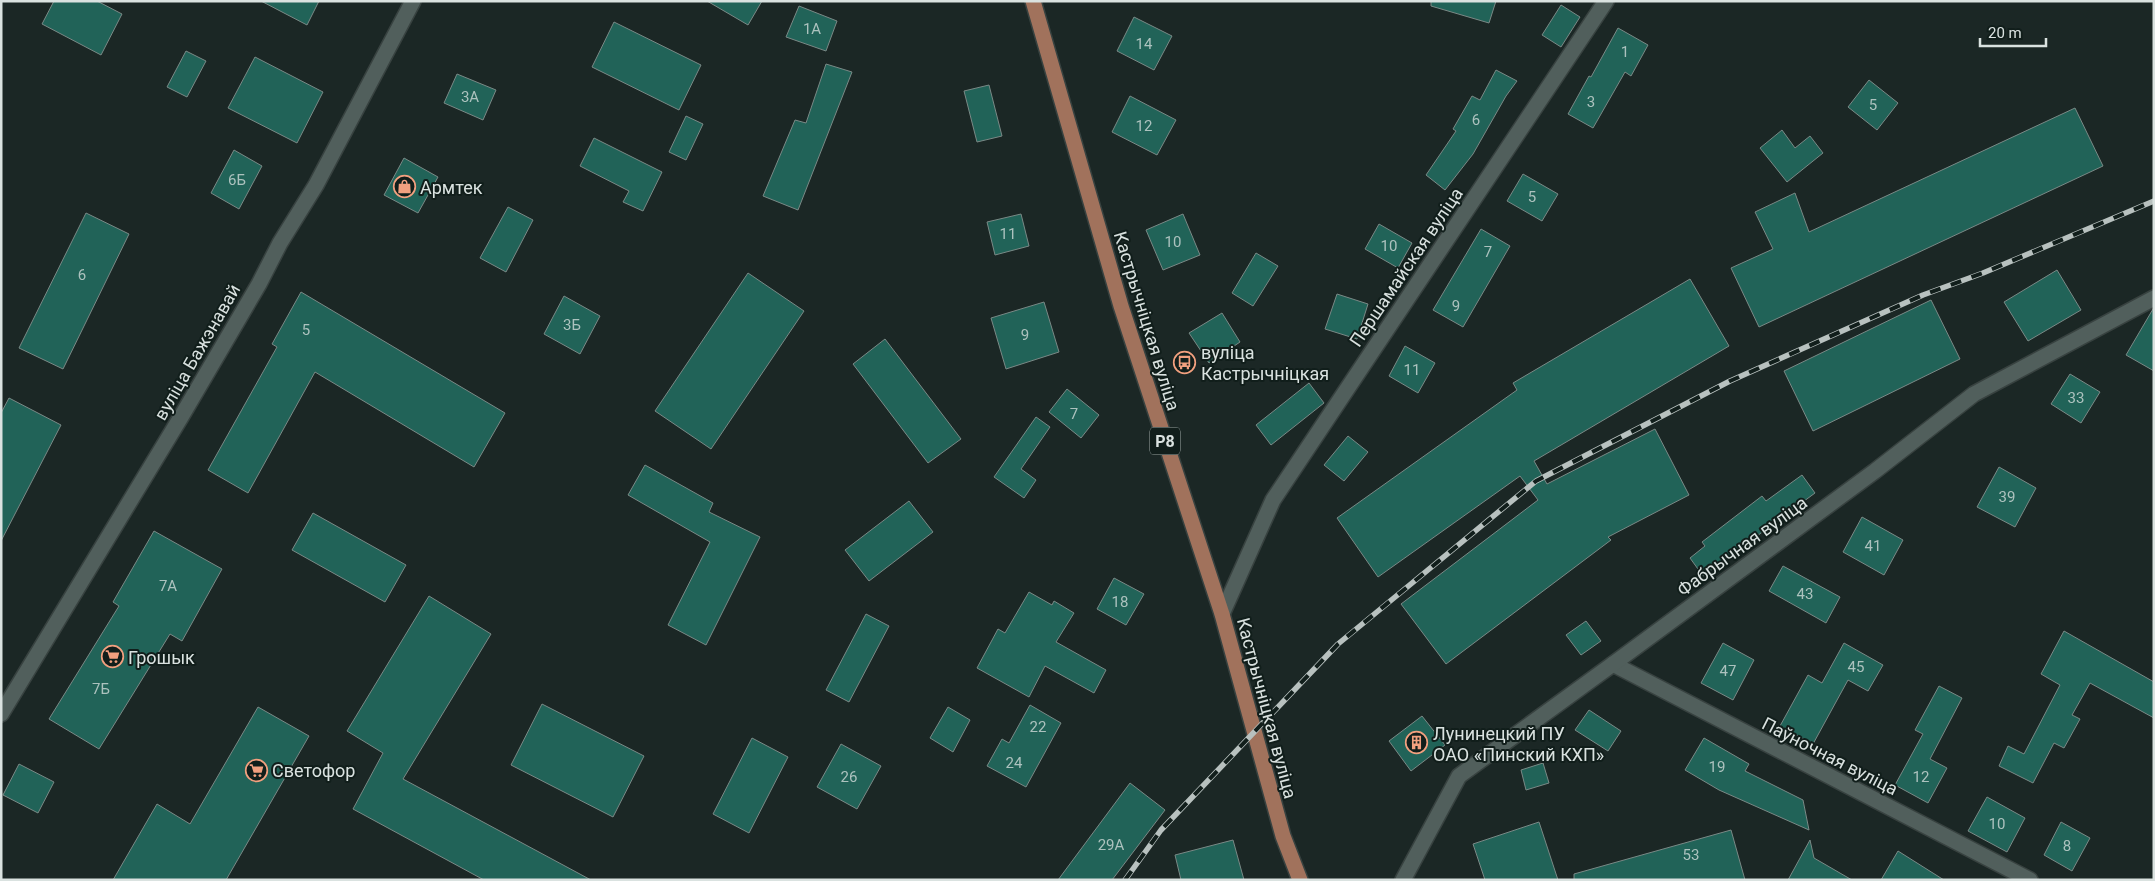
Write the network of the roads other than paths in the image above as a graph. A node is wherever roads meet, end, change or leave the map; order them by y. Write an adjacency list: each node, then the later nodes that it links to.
1 (413, 1): 7 (street, вуліца Бажэнавай)
2 (1033, 1): 5 (main road, Кастрычніцкая вуліца / Р8)
3 (1606, 1): 5 (street, Першамайская вуліца)
4 (2154, 298): 6 (street, Фабрычная вуліца)
5 (1222, 614): 8 (main road, Кастрычніцкая вуліца / Р8)
6 (1614, 664): 9 (street, Фабрычная вуліца); 10 (street, Паўночная вуліца)
7 (1, 714)
8 (1300, 880)
9 (1403, 880)
10 (2030, 880)

